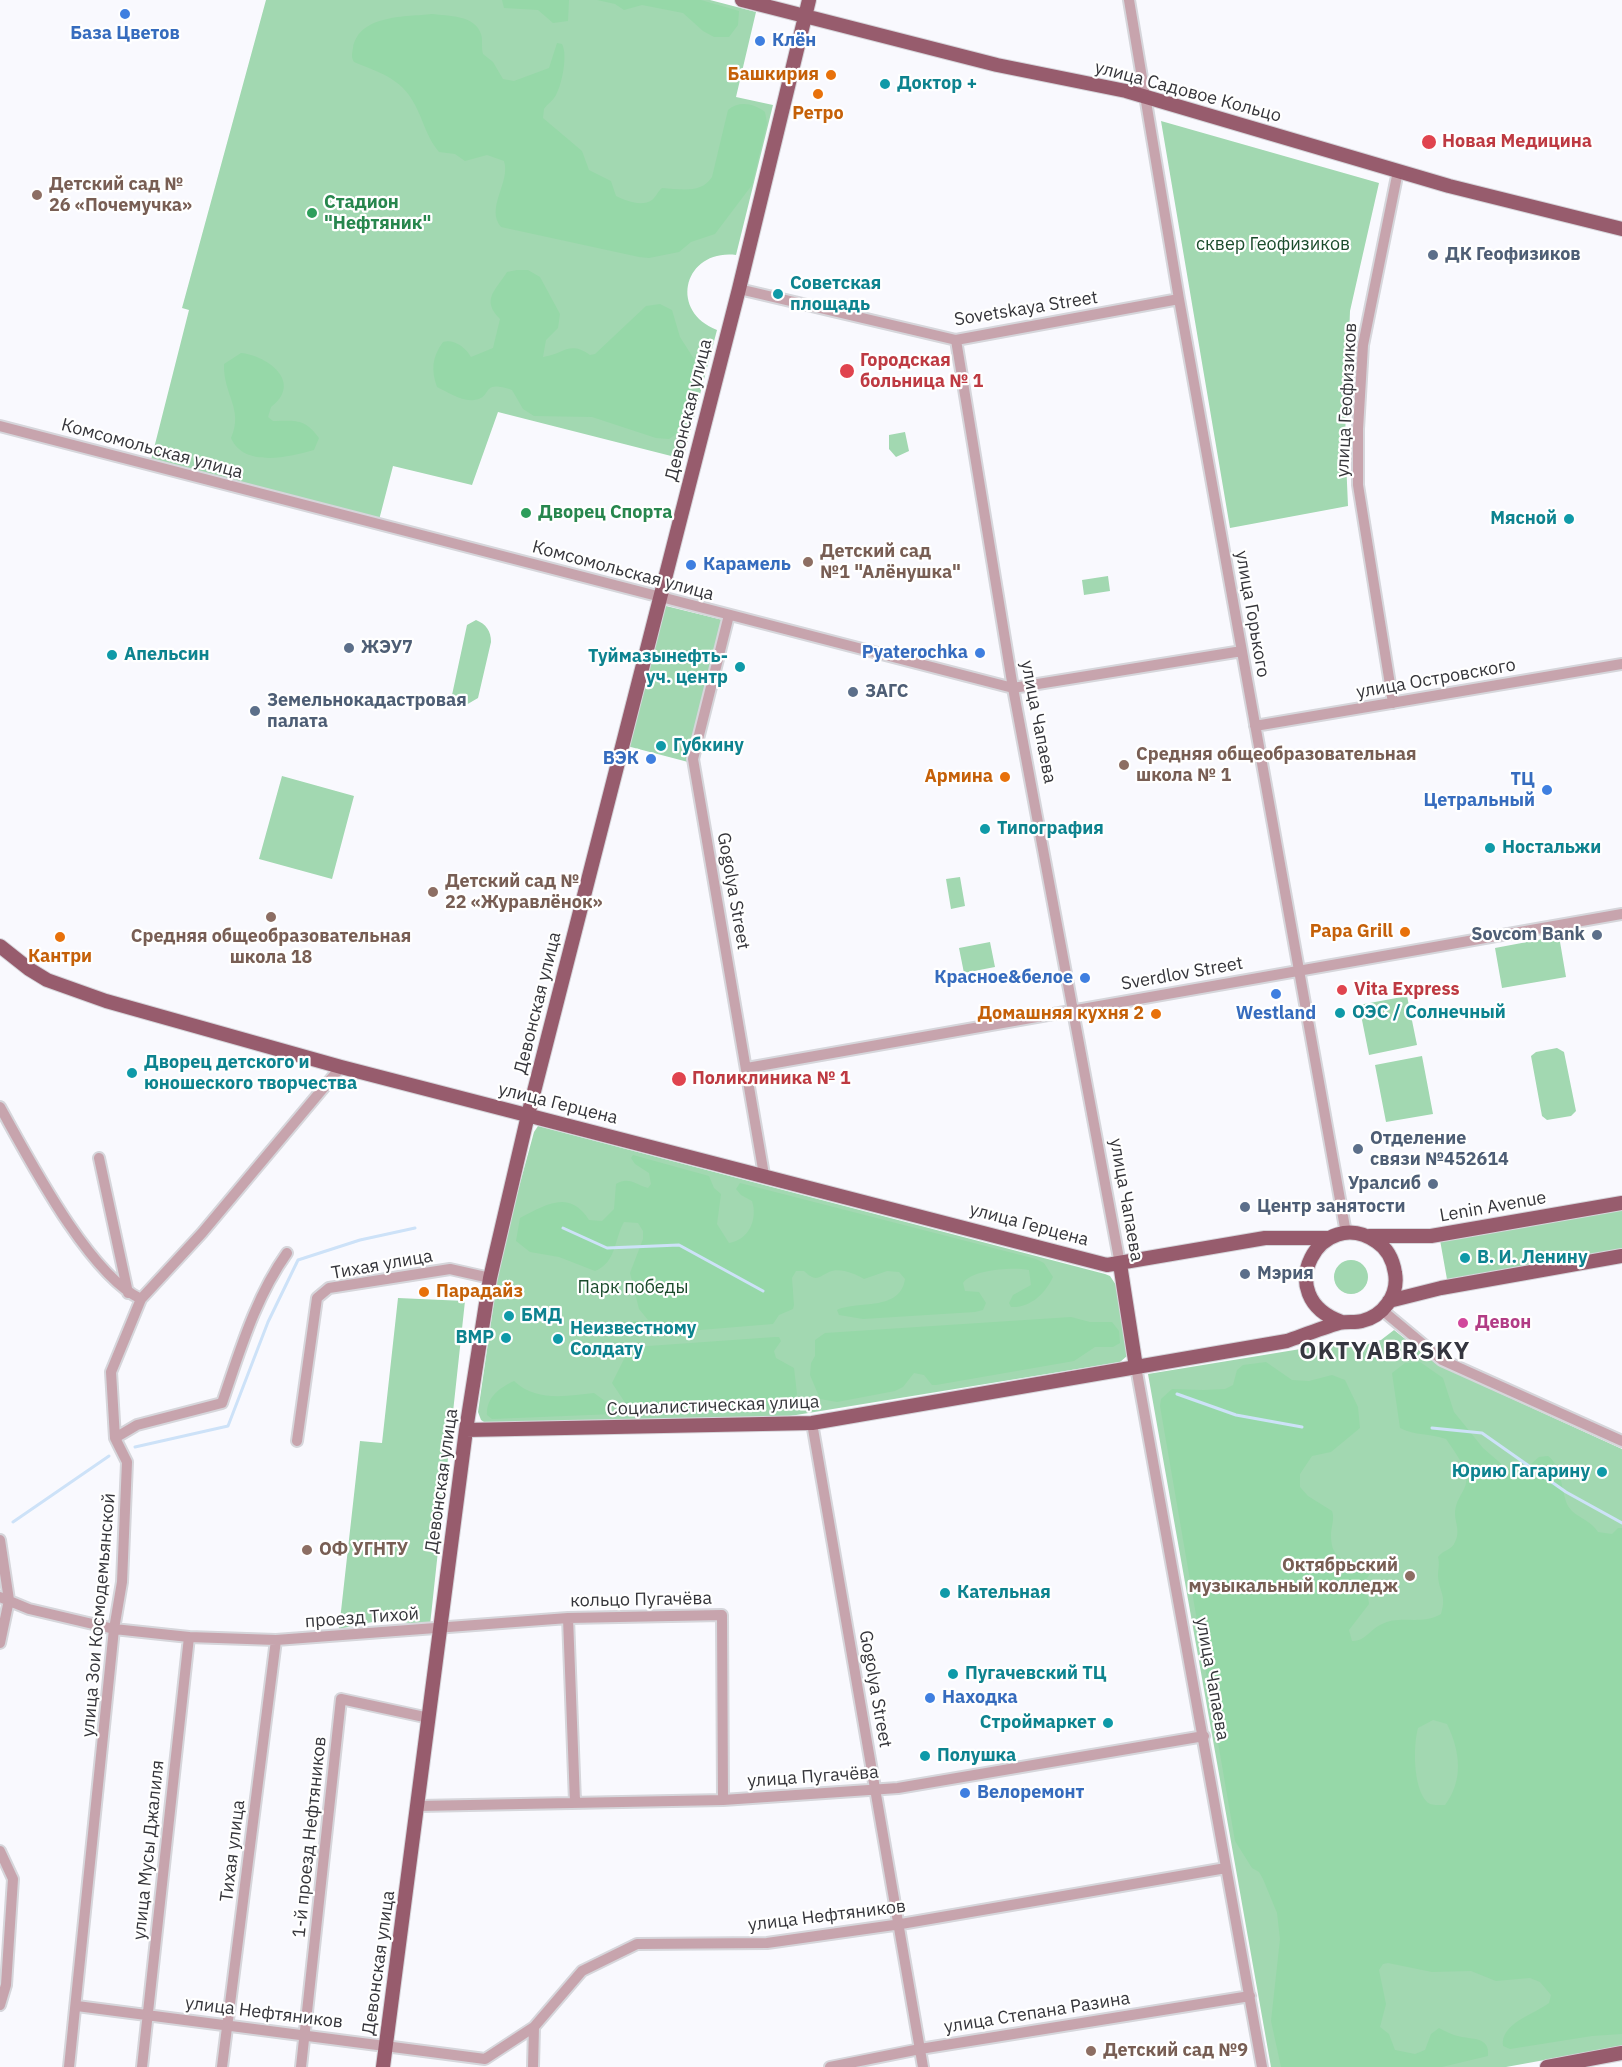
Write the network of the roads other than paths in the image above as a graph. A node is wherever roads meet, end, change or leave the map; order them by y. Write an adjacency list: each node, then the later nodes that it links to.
1 (742, 0): 4 (main road, улица Садовое Кольцо)
2 (809, 0): 4 (main road, Девонская улица)
3 (1129, 0): 5 (street, улица Горького)
4 (806, 16): 5 (main road, улица Садовое Кольцо); 8 (main road, Девонская улица)
5 (1145, 96): 6 (main road, улица Садовое Кольцо); 9 (street, улица Горького)
6 (1398, 171): 7 (main road, улица Садовое Кольцо); 17 (street, улица Геофизиков)
7 (1622, 229)
8 (739, 289): 10 (street, Sovetskaya Street); 12 (main road, Девонская улица)
9 (1179, 299): 10 (street, Sovetskaya Street); 14 (street, улица Горького)
10 (956, 340): 16 (street, улица Чапаева)
11 (0, 426): 12 (street, Комсомольская улица)
12 (659, 597): 13 (street, Комсомольская улица); 28 (main road, Девонская улица)
13 (729, 615): 16 (street, Комсомольская улица); 26 (street, Gogolya Street)
14 (1242, 651): 16 (street, Комсомольская улица); 18 (street, улица Горького)
15 (1622, 664): 17 (street, улица Островского)
16 (1013, 688): 24 (street, улица Чапаева)
17 (1393, 703): 18 (street, улица Островского)
18 (1255, 726): 23 (street, улица Горького)
19 (1622, 914): 23 (street, Sverdlov Street)
20 (0, 946): 22 (main road, улица Герцена)
21 (0, 956): 22 (street)
22 (28, 969): 25 (main road, улица Герцена)
23 (1299, 970): 24 (street, Sverdlov Street); 32 (street, улица Горького)
24 (1074, 1009): 26 (street, Sverdlov Street); 37 (street, улица Чапаева)
25 (341, 1067): 28 (main road, улица Герцена); 40 (street, улица Зои Космодемьянской)
26 (747, 1068): 30 (street, Gogolya Street)
27 (0, 1107): 39 (street)
28 (528, 1115): 30 (main road, улица Герцена); 38 (main road, Девонская улица)
29 (99, 1158): 39 (street)
30 (764, 1175): 37 (main road, улица Герцена)
31 (1622, 1203): 33 (main road, Lenin Avenue)
32 (1346, 1233): 33 (main road); 34 (main road)
33 (1369, 1236): 41 (main road)
34 (1328, 1238): 37 (main road); 42 (main road)
35 (288, 1253): 46 (street)
36 (1622, 1256): 41 (main road)
37 (1120, 1264): 43 (main road, улица Чапаева)
38 (490, 1278): 45 (main road, Девонская улица); 47 (street, Тихая улица)
39 (129, 1293): 40 (street)
40 (141, 1299): 46 (street, улица Зои Космодемьянской)
41 (1386, 1306): 42 (main road); 48 (street)
42 (1342, 1322): 43 (main road)
43 (1136, 1367): 44 (main road, Социалистическая улица); 58 (street, улица Чапаева)
44 (812, 1423): 45 (main road, Социалистическая улица); 59 (street, Gogolya Street)
45 (466, 1430): 53 (main road, Девонская улица)
46 (115, 1438): 52 (street, улица Зои Космодемьянской)
47 (297, 1441)
48 (1622, 1441)
49 (0, 1540): 50 (street)
50 (4, 1598): 52 (street, проезд Тихой); 56 (street)
51 (568, 1618): 53 (street, кольцо Пугачёва); 60 (street, кольцо Пугачёва); 61 (street)
52 (114, 1629): 54 (street, проезд Тихой); 68 (street, улица Зои Космодемьянской)
53 (445, 1629): 55 (street, проезд Тихой); 57 (main road, Девонская улица)
54 (189, 1637): 55 (street, проезд Тихой); 69 (street, улица Мусы Джалиля)
55 (276, 1640): 70 (street, Тихая улица)
56 (0, 1643)
57 (429, 1718): 62 (main road, Девонская улица); 72 (street, 1-й проезд Нефтяников)
58 (1204, 1736): 59 (street, улица Пугачёва); 64 (street, улица Чапаева)
59 (876, 1789): 60 (street, улица Пугачёва); 65 (street, Gogolya Street)
60 (723, 1800): 61 (street, улица Пугачёва)
61 (575, 1802): 62 (street, улица Пугачёва)
62 (419, 1806): 73 (main road, Девонская улица)
63 (0, 1851): 67 (street)
64 (1226, 1868): 65 (street, улица Нефтяников); 66 (street, улица Чапаева)
65 (901, 1924): 71 (street, улица Нефтяников); 74 (street, Gogolya Street)
66 (1250, 1996): 74 (street, улица Степана Разина); 84 (street, улица Чапаева)
67 (0, 2005)
68 (77, 2006): 69 (street, улица Нефтяников); 76 (street, улица Зои Космодемьянской)
69 (147, 2015): 70 (street, улица Нефтяников); 77 (street, улица Мусы Джалиля)
70 (228, 2025): 72 (street, улица Нефтяников); 78 (street, Тихая улица)
71 (534, 2027): 73 (street, улица Нефтяников); 81 (street)
72 (305, 2035): 73 (street, улица Нефтяников); 79 (street, 1-й проезд Нефтяников)
73 (386, 2046): 80 (main road, Девонская улица)
74 (920, 2049): 82 (street, улица Степана Разина); 83 (street, Gogolya Street)
75 (1622, 2053): 85 (main road)
76 (69, 2067)
77 (142, 2067)
78 (222, 2067)
79 (302, 2067)
80 (383, 2067)
81 (532, 2067)
82 (830, 2067)
83 (923, 2067)
84 (1262, 2067)
85 (1547, 2067)

